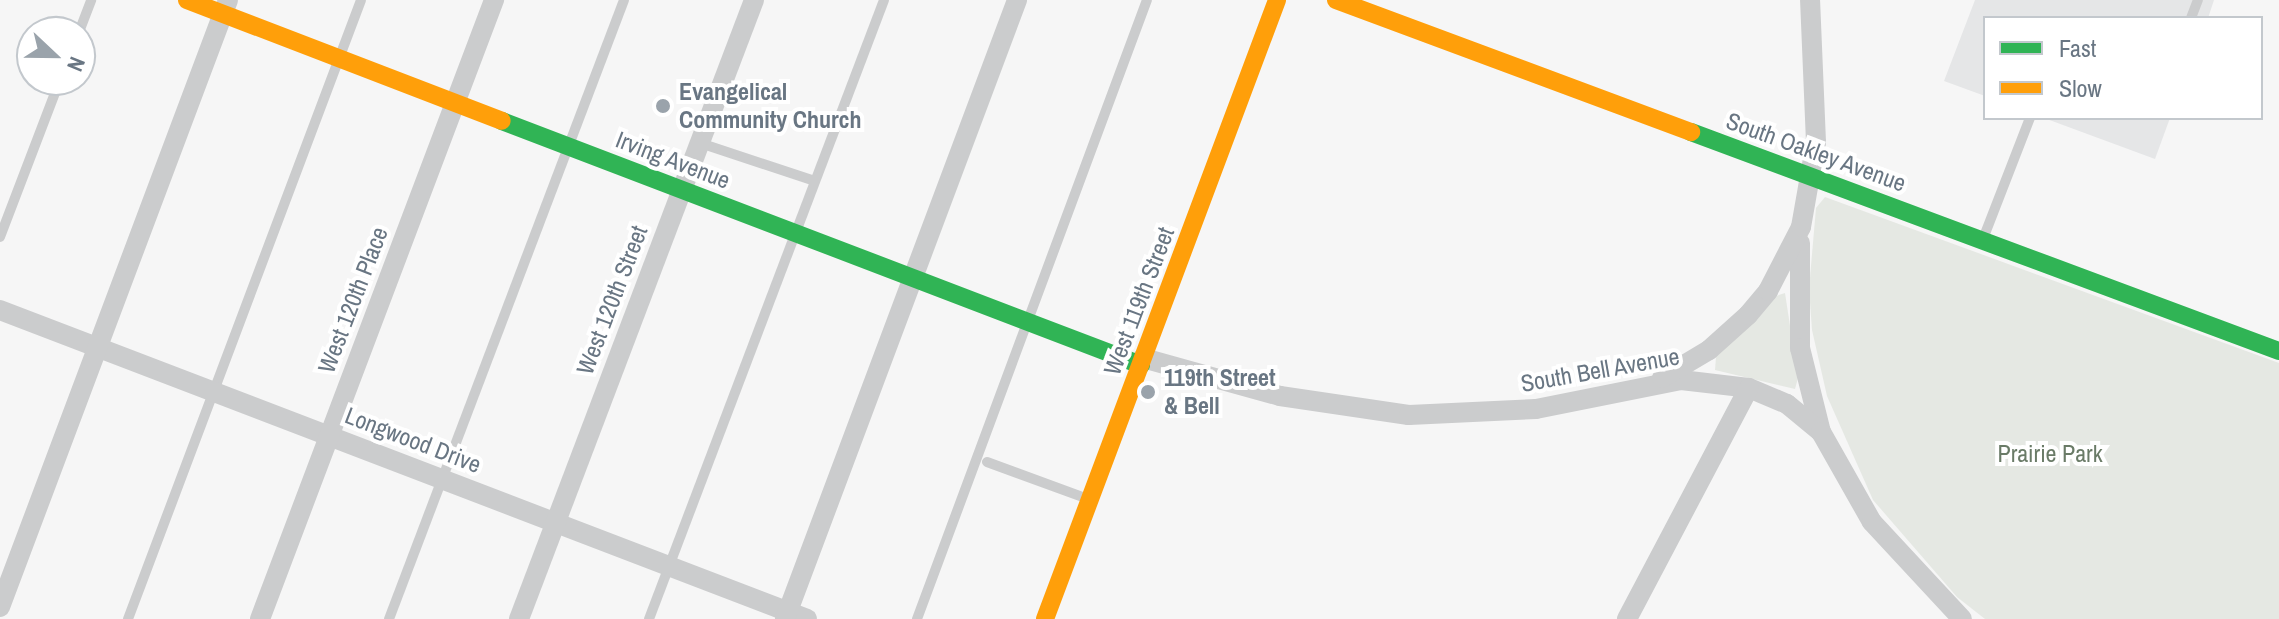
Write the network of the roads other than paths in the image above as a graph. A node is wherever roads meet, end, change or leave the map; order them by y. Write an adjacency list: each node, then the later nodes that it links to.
1 (187, 0): 12 (street, Irving Avenue)
2 (361, 0): 13 (lane)
3 (494, 0): 15 (street, West 120th Place)
4 (624, 0): 18 (lane)
5 (754, 0): 17 (street, West 120th Street)
6 (884, 0): 20 (lane)
7 (1017, 0): 26 (street)
8 (1147, 0): 28 (lane)
9 (1336, 0): 19 (street, South Oakley Avenue)
10 (1810, 0): 19 (street)
11 (1272, 2): 31 (street, West 119th Street)
12 (225, 7): 13 (street, Irving Avenue); 29 (street)
13 (339, 58): 15 (street, Irving Avenue); 34 (lane)
14 (54, 96): 24 (lane)
15 (455, 103): 18 (street, Irving Avenue); 36 (street, West 120th Place)
16 (2029, 120): 25 (lane)
17 (700, 143): 20 (lane); 21 (street, West 120th Street)
18 (568, 146): 21 (street, Irving Avenue); 38 (lane)
19 (1812, 176): 22 (street); 25 (street, South Oakley Avenue)
20 (815, 181): 23 (lane)
21 (682, 189): 23 (street, Irving Avenue); 40 (street, West 120th Street)
22 (1801, 227): 32 (street); 35 (street)
23 (796, 233): 26 (street, Irving Avenue); 41 (lane)
24 (0, 237)
25 (1982, 240): 30 (street, South Oakley Avenue)
26 (913, 277): 28 (street, Irving Avenue); 43 (street)
27 (0, 310): 29 (street, Longwood Drive)
28 (1029, 322): 31 (street, Irving Avenue); 49 (lane)
29 (97, 348): 34 (street, Longwood Drive); 42 (street)
30 (2279, 351)
31 (1142, 361): 32 (street, South Bell Avenue); 39 (street, West 119th Street)
32 (1648, 385): 33 (street, South Bell Avenue)
33 (1749, 388): 35 (street, South Bell Avenue); 51 (street)
34 (214, 392): 36 (street, Longwood Drive); 44 (lane)
35 (1821, 432): 52 (street, South Bell Avenue)
36 (330, 436): 38 (street, Longwood Drive); 45 (street, West 120th Place)
37 (987, 462): 39 (lane)
38 (442, 479): 40 (street, Longwood Drive); 46 (lane)
39 (1090, 500): 50 (street, West 119th Street)
40 (556, 522): 41 (street, Longwood Drive); 47 (street, West 120th Street)
41 (669, 566): 43 (street, Longwood Drive); 48 (lane)
42 (0, 607)
43 (793, 617)
44 (128, 619)
45 (260, 619)
46 (389, 619)
47 (519, 619)
48 (649, 619)
49 (917, 619)
50 (1045, 619)
51 (1627, 619)
52 (1962, 619)

